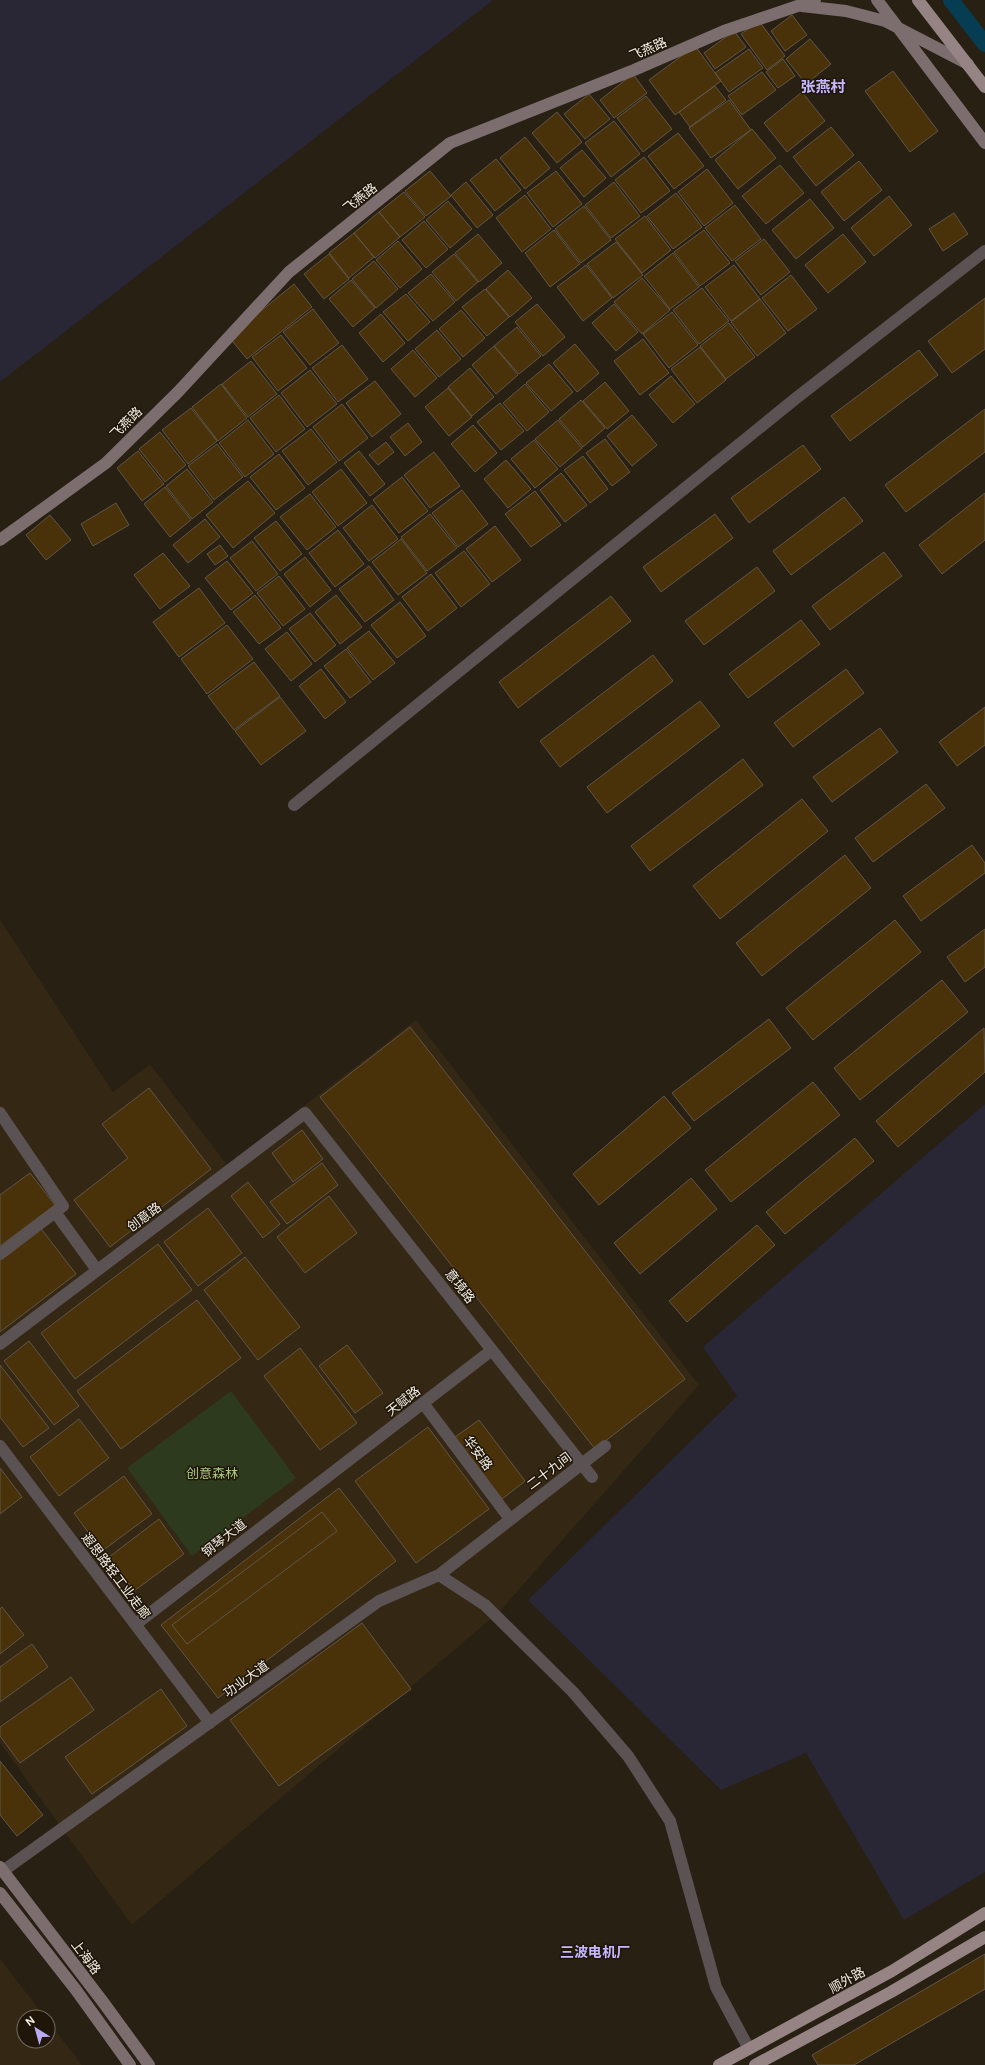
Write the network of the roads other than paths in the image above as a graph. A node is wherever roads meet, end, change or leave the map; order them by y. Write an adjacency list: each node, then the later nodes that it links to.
1 (815, 0): 4 (street, 飞燕路)
2 (876, 0): 5 (street)
3 (918, 0): 6 (main road)
4 (801, 3): 5 (street); 10 (street, 飞燕路)
5 (900, 29): 6 (street); 8 (street)
6 (968, 64): 7 (main road)
7 (985, 87)
8 (985, 144)
9 (985, 251): 11 (street)
10 (0, 540)
11 (294, 805)
12 (0, 1113): 14 (street)
13 (305, 1113): 16 (street, 创意路); 18 (street, 意境路)
14 (55, 1212): 15 (street); 16 (street)
15 (0, 1254)
16 (97, 1270): 17 (street, 创意路)
17 (0, 1344)
18 (492, 1350): 19 (street, 天赋路); 22 (street, 意境路)
19 (423, 1403): 23 (street, 天赋路); 25 (street, 华安路)
20 (0, 1446): 27 (street, 遐思路轻工业走廊)
21 (605, 1446): 22 (street, 二十九间)
22 (582, 1464): 24 (street, 意境路); 25 (street, 二十九间)
23 (330, 1474): 27 (street, 钢琴大道)
24 (592, 1477)
25 (510, 1519): 26 (street, 功业大道)
26 (439, 1575): 28 (street, 功业大道); 33 (street)
27 (136, 1624): 28 (street, 遐思路轻工业走廊)
28 (210, 1722): 29 (street, 功业大道)
29 (1, 1869): 35 (street, 上海路)
30 (0, 1892): 34 (street)
31 (985, 1913): 33 (main road, 顺外路)
32 (985, 1937): 37 (main road)
33 (749, 2049): 36 (main road, 顺外路)
34 (130, 2065)
35 (149, 2065)
36 (719, 2065)
37 (755, 2065)

